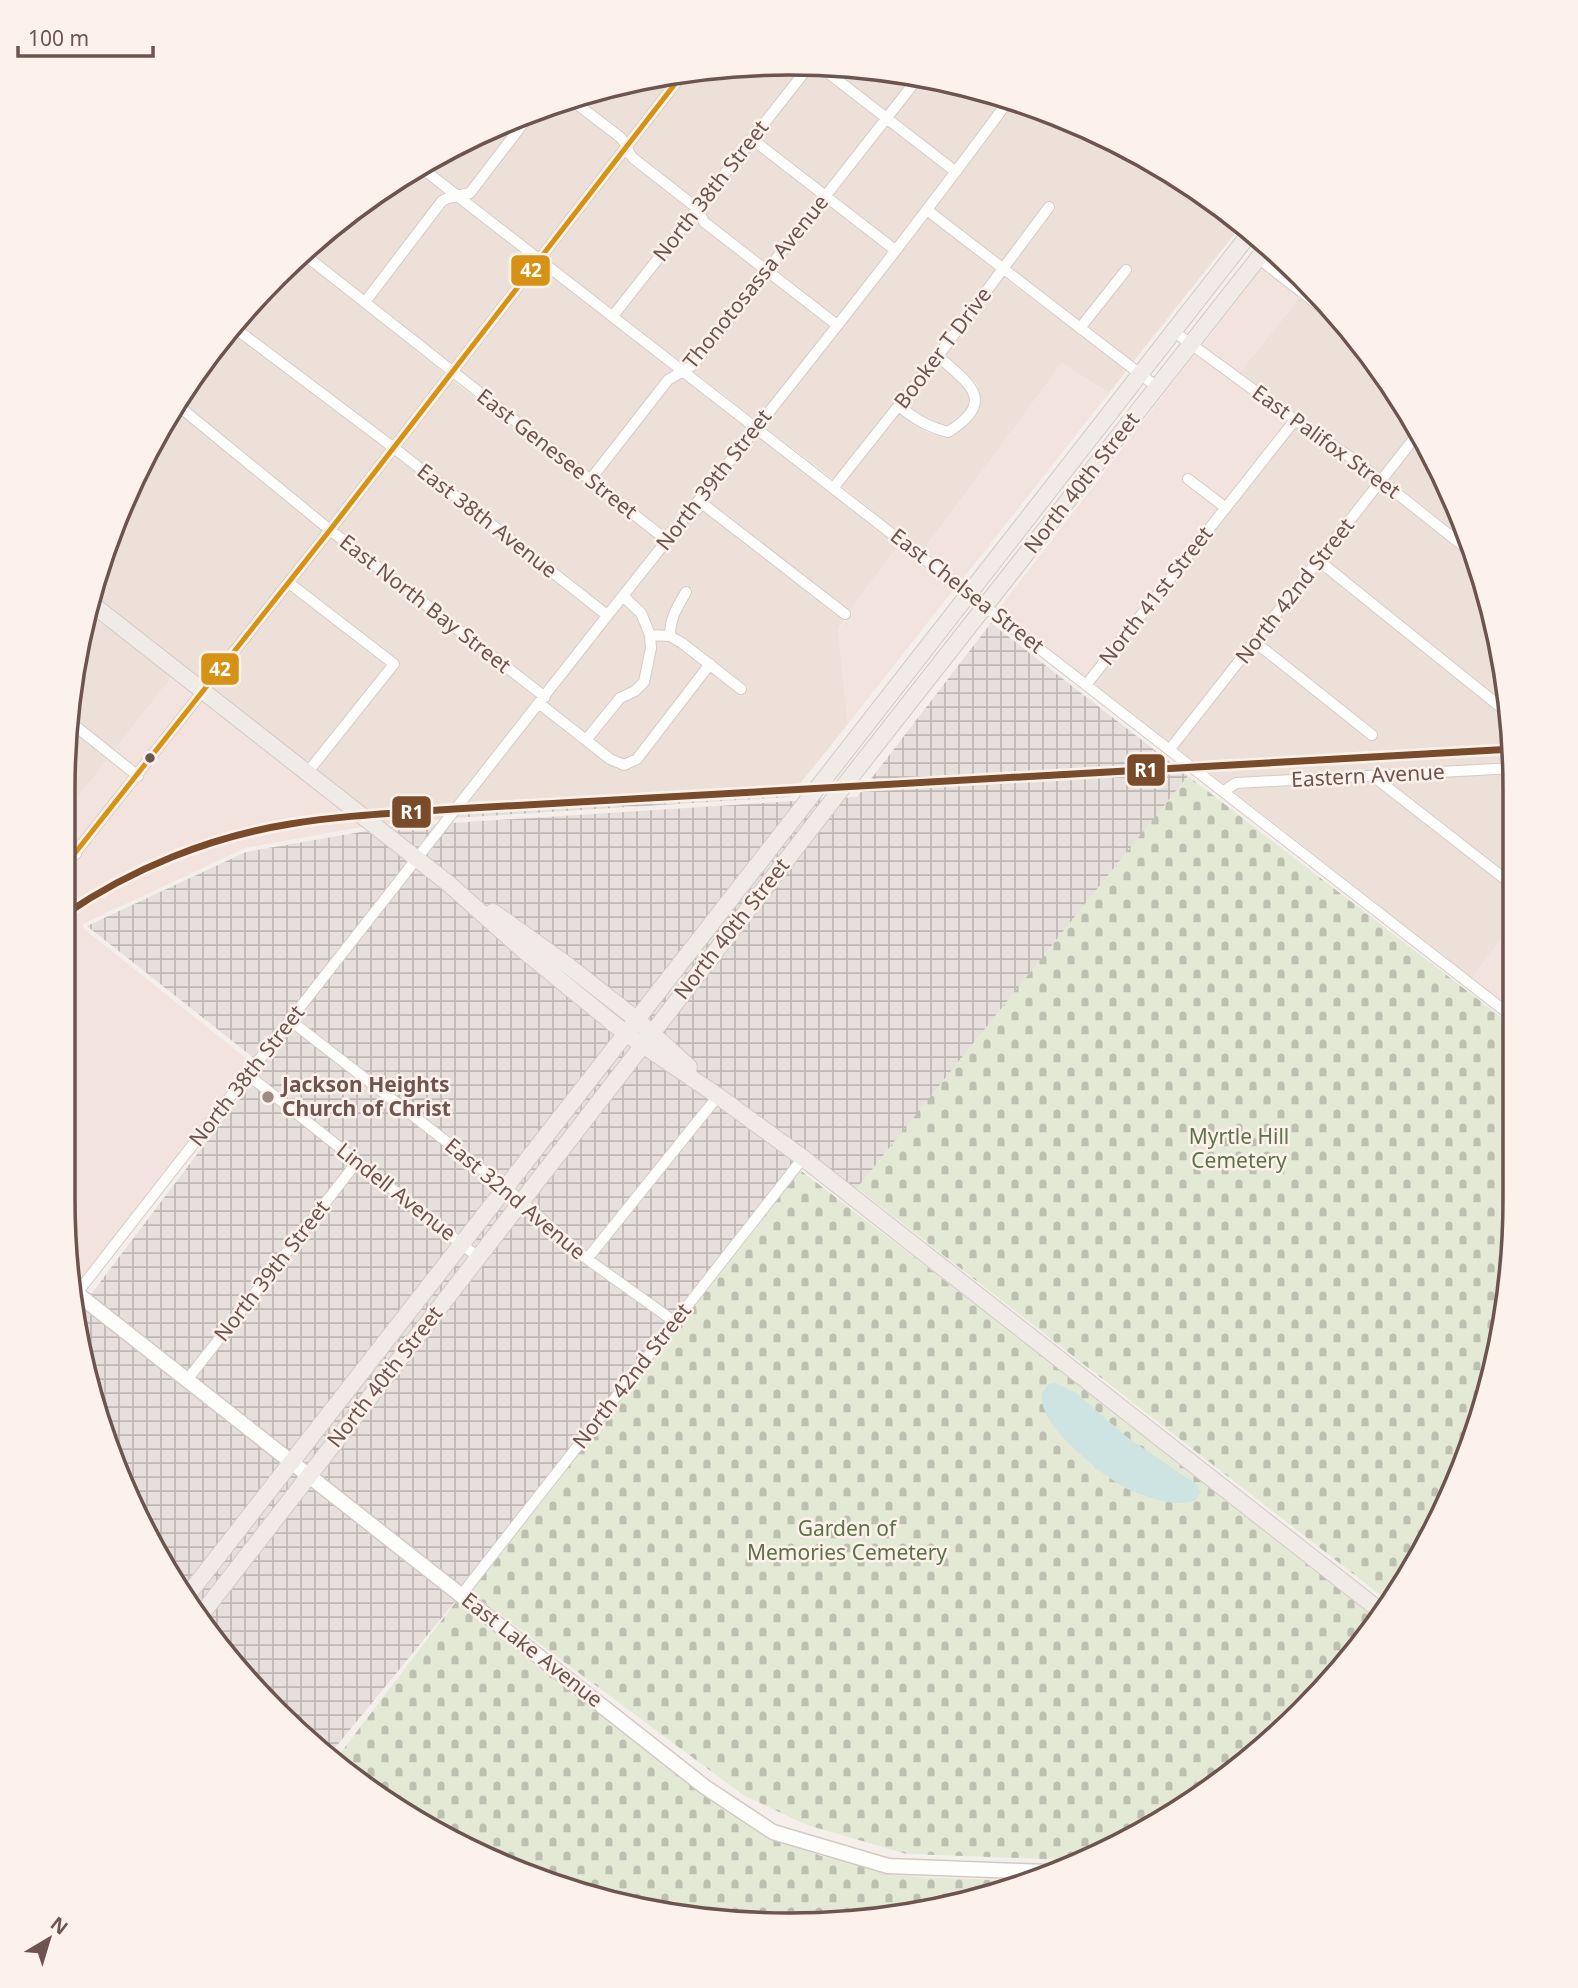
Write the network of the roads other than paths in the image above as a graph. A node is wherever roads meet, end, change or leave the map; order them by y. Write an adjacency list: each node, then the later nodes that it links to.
1 (802, 76): 9 (street, North 38th Street)
2 (833, 77): 7 (street)
3 (675, 85): 10 (street)
4 (911, 86): 7 (street, Thonotosassa Avenue)
5 (580, 107): 10 (street)
6 (1003, 108): 11 (street, North 39th Street)
7 (886, 118): 11 (street); 13 (street, Thonotosassa Avenue)
8 (519, 129): 14 (street)
9 (752, 139): 13 (street); 16 (street, North 38th Street)
10 (628, 144): 16 (street); 22 (street)
11 (956, 172): 17 (street, North 39th Street)
12 (428, 173): 14 (street, East Chelsea Street)
13 (827, 196): 19 (street); 25 (street, Thonotosassa Avenue)
14 (458, 197): 22 (street, East Chelsea Street); 26 (street)
15 (1049, 207): 23 (street, Booker T Drive)
16 (698, 209): 25 (street); 27 (street, North 38th Street)
17 (927, 210): 19 (street, North 39th Street); 23 (street)
18 (1245, 240): 30 (main road, North 40th Street)
19 (895, 250): 28 (street, North 39th Street)
20 (1261, 253): 32 (main road, North 40th Street)
21 (310, 259): 26 (street, East Genesee Street)
22 (539, 259): 27 (street, East Chelsea Street); 34 (street)
23 (1002, 270): 29 (street); 33 (street, Booker T Drive)
24 (1126, 270): 29 (street)
25 (768, 271): 28 (street); 35 (street, Thonotosassa Avenue)
26 (365, 302): 34 (street, East Genesee Street)
27 (613, 316): 35 (street, East Chelsea Street)
28 (837, 325): 42 (street, North 39th Street)
29 (1080, 328): 36 (street)
30 (1174, 331): 32 (street, East Palifox Street); 36 (main road, North 40th Street)
31 (240, 332): 45 (street, East 38th Avenue)
32 (1190, 344): 37 (main road, North 40th Street); 41 (street, East Palifox Street)
33 (938, 356): 38 (street, Booker T Drive); 38 (street)
34 (451, 372): 45 (street); 47 (street, East Genesee Street)
35 (685, 372): 42 (street, East Chelsea Street); 47 (street, Thonotosassa Avenue)
36 (1140, 374): 37 (street); 40 (main road, North 40th Street)
37 (1157, 387): 43 (main road, North 40th Street)
38 (900, 406): 50 (street, Booker T Drive)
39 (184, 411): 54 (street, East North Bay Street)
40 (1107, 416): 43 (street); 48 (main road, North 40th Street)
41 (1295, 420): 49 (street, East Palifox Street); 52 (street, North 41st Street)
42 (756, 427): 50 (street, East Chelsea Street); 53 (street, North 39th Street)
43 (1124, 429): 51 (main road, North 40th Street)
44 (1412, 441): 49 (street, North 42nd Street)
45 (394, 448): 54 (street); 64 (street, East 38th Avenue)
46 (1188, 479): 52 (street)
47 (590, 480): 53 (street, East Genesee Street)
48 (1057, 480): 51 (street); 59 (main road, North 40th Street)
49 (1382, 481): 55 (street, East Palifox Street); 56 (street, North 42nd Street)
50 (834, 487): 59 (street, East Chelsea Street)
51 (1074, 493): 61 (main road, North 40th Street)
52 (1226, 508): 69 (street, North 41st Street)
53 (683, 520): 60 (street, North 39th Street); 63 (street, East Genesee Street)
54 (330, 530): 57 (street); 72 (street, East North Bay Street)
55 (1457, 540)
56 (1319, 561): 67 (street, North 42nd Street); 73 (street)
57 (289, 583): 71 (street); 81 (street)
58 (686, 592): 66 (street)
59 (969, 594): 61 (street, East Chelsea Street); 74 (main road, North 40th Street)
60 (623, 596): 64 (street, North 39th Street); 65 (street)
61 (985, 606): 69 (street, East Chelsea Street); 78 (main road, North 40th Street)
62 (99, 609): 71 (main road)
63 (845, 614)
64 (607, 615): 72 (street, North 39th Street)
65 (650, 635): 66 (street); 77 (street)
66 (670, 636): 68 (street)
67 (1255, 642): 76 (street); 79 (street, North 42nd Street)
68 (710, 664): 70 (street); 77 (street, East North Bay Street)
69 (1086, 685): 79 (street, East Chelsea Street)
70 (741, 689)
71 (203, 692): 81 (main road); 82 (street)
72 (542, 701): 77 (street, East North Bay Street); 86 (street, North 39th Street)
73 (1498, 705)
74 (863, 728): 78 (street); 88 (main road, North 40th Street)
75 (78, 729): 82 (street)
76 (1372, 735)
77 (586, 740)
78 (880, 742): 90 (main road, North 40th Street)
79 (1170, 749): 84 (street, East Chelsea Street)
80 (1502, 769): 83 (street, Eastern Avenue)
81 (307, 773): 86 (main road)
82 (138, 776): 85 (street)
83 (1373, 776): 84 (street, Eastern Avenue); 87 (street)
84 (1224, 791): 91 (street, East Chelsea Street)
85 (76, 854)
86 (416, 858): 89 (main road); 93 (street, North 38th Street)
87 (1503, 877)
88 (744, 881): 90 (street); 92 (main road, North 40th Street)
89 (449, 884): 92 (main road); 94 (main road)
90 (760, 894): 95 (main road, North 40th Street)
91 (1503, 1009)
92 (636, 1019): 94 (main road, North 40th Street); 95 (main road)
93 (291, 1021): 96 (street, North 38th Street); 100 (street, East 32nd Avenue)
94 (625, 1033): 95 (main road); 100 (main road, North 40th Street)
95 (647, 1039): 97 (main road); 101 (main road, North 40th Street)
96 (248, 1075): 99 (street, Lindell Avenue); 105 (street, North 38th Street)
97 (718, 1096): 98 (main road); 104 (street)
98 (803, 1158): 107 (street, North 42nd Street); 116 (main road)
99 (357, 1161): 102 (street, Lindell Avenue); 110 (street, North 39th Street)
100 (505, 1187): 101 (street, East 32nd Avenue); 102 (main road, North 40th Street)
101 (522, 1200): 103 (main road, North 40th Street); 104 (street, East 32nd Avenue)
102 (461, 1243): 103 (street, Lindell Avenue); 108 (main road, North 40th Street)
103 (478, 1257): 109 (main road, North 40th Street)
104 (587, 1259): 107 (street, East 32nd Avenue)
105 (81, 1286)
106 (82, 1297): 110 (street, East Lake Avenue)
107 (675, 1322): 114 (street, North 42nd Street)
108 (377, 1351): 109 (street); 111 (main road, North 40th Street)
109 (395, 1364): 112 (main road, North 40th Street)
110 (187, 1380): 111 (street, East Lake Avenue)
111 (292, 1462): 112 (street, East Lake Avenue); 113 (main road, North 40th Street)
112 (309, 1475): 114 (street, East Lake Avenue); 115 (main road, North 40th Street)
113 (192, 1590)
114 (462, 1594): 117 (street, East Lake Avenue)
115 (203, 1606)
116 (1375, 1606)
117 (1028, 1871)

